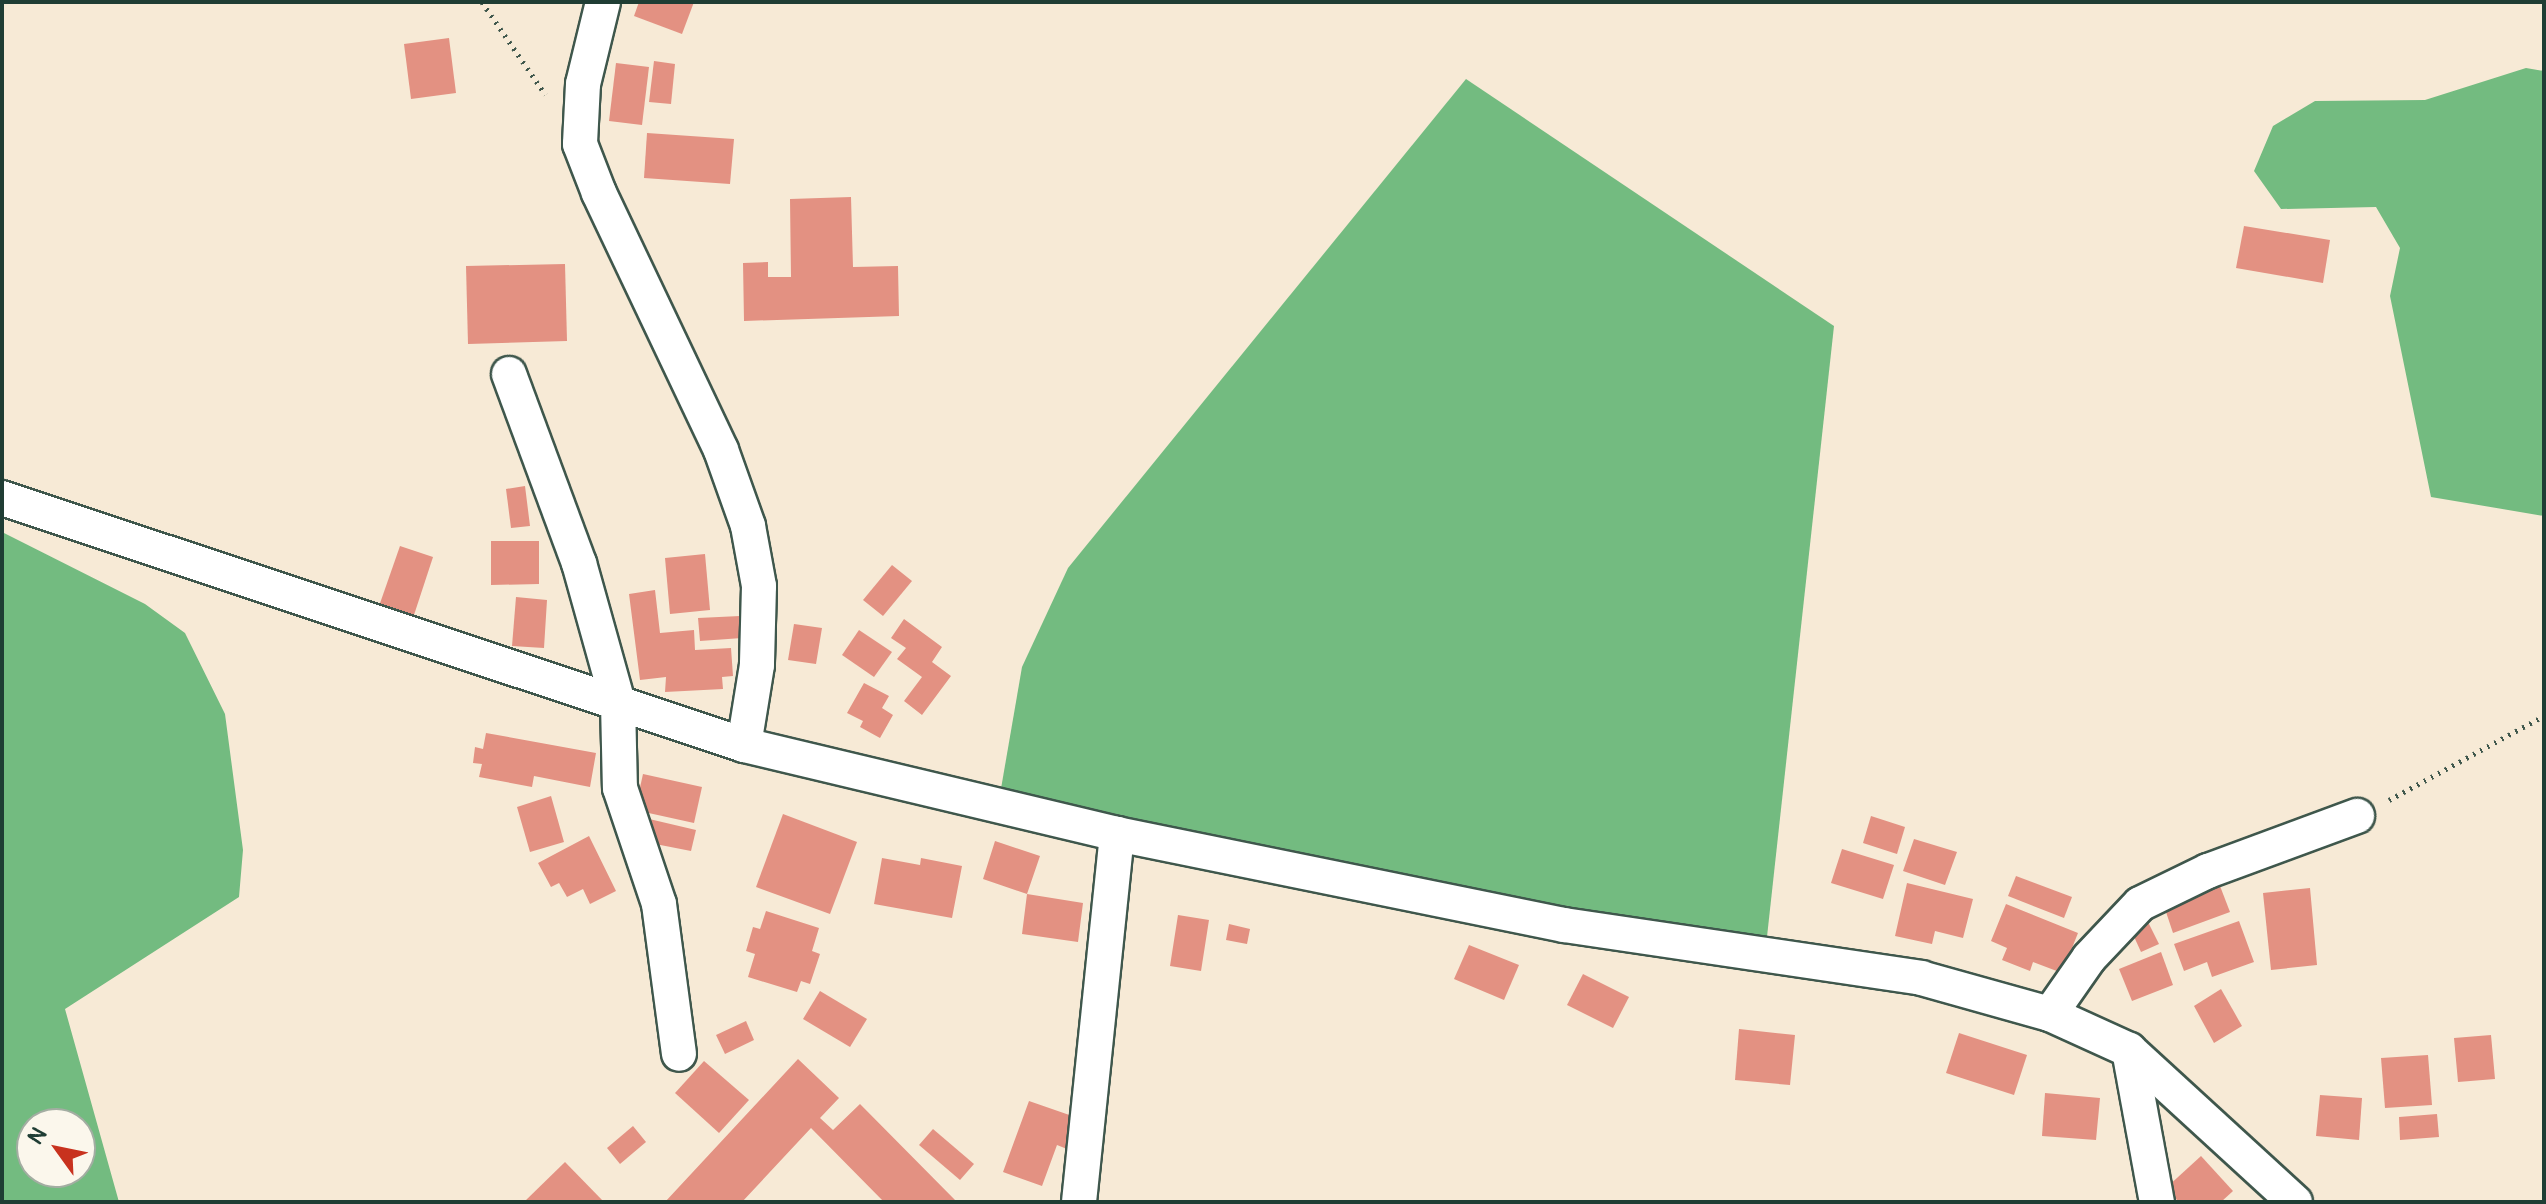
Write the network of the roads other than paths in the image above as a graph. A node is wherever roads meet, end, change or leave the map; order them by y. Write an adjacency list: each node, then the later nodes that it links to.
1 (603, 2): 5 (street)
2 (509, 374): 4 (street)
3 (2, 498): 4 (street)
4 (618, 703): 5 (street); 10 (street)
5 (744, 745): 7 (street)
6 (2357, 816): 8 (street)
7 (1117, 834): 8 (street); 11 (street)
8 (2050, 1014): 9 (street)
9 (2129, 1050): 12 (street); 13 (street)
10 (679, 1054)
11 (1079, 1202)
12 (2157, 1202)
13 (2295, 1202)

